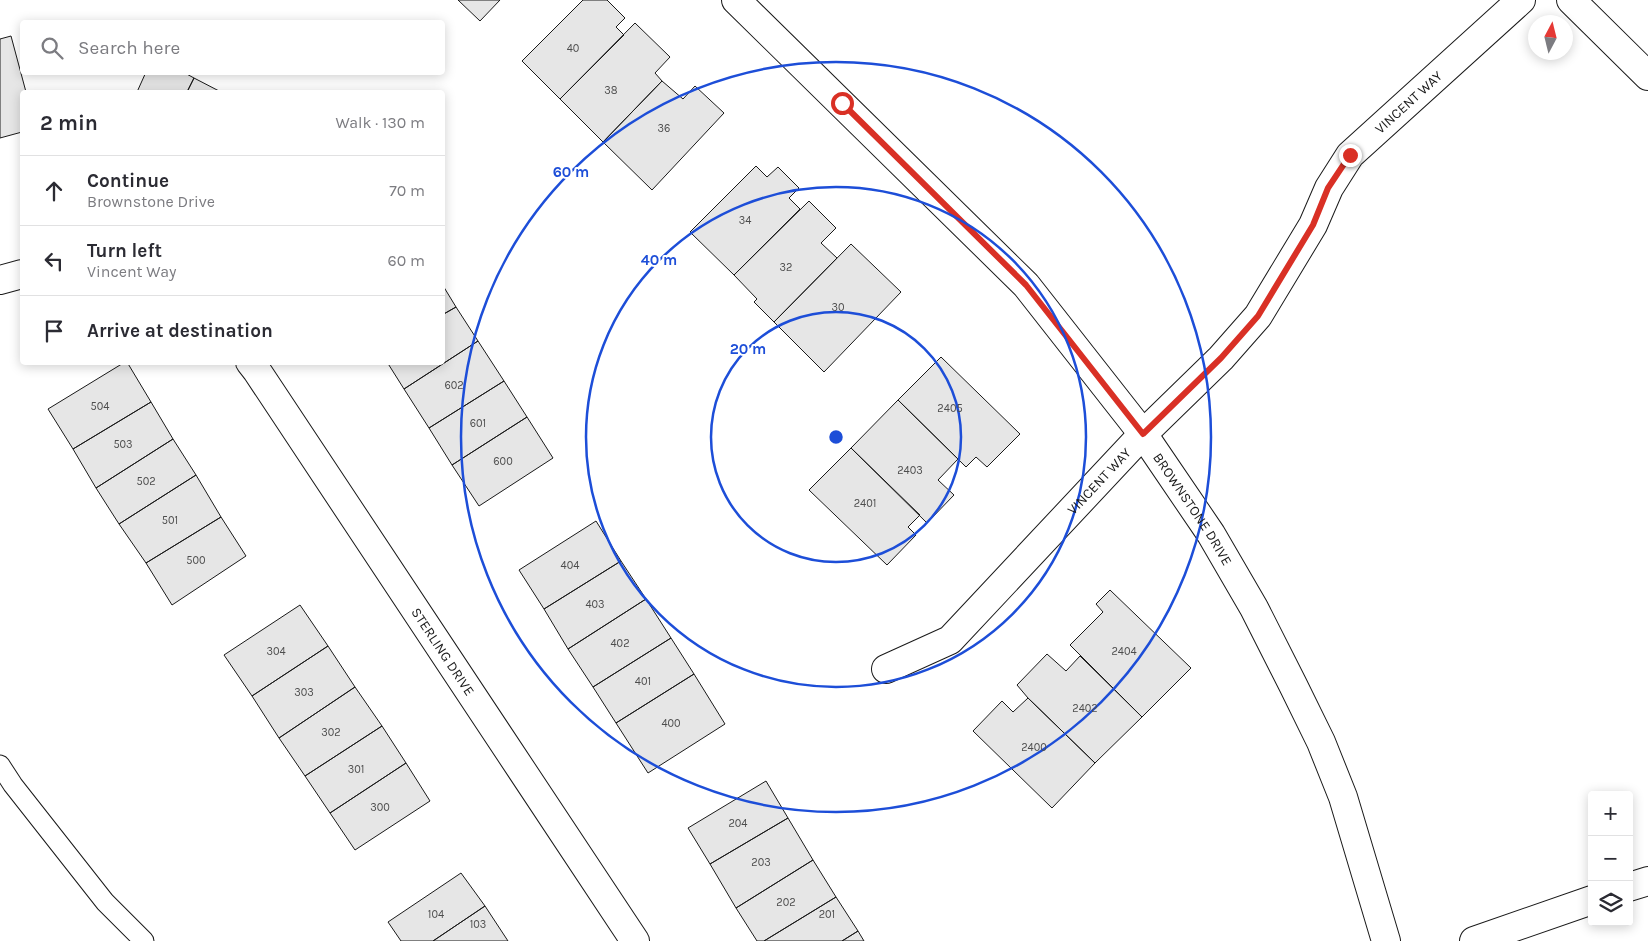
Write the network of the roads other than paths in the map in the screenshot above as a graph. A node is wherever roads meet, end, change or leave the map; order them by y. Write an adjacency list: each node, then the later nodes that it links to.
1 (736, 0): 8 (street, BROWNSTONE DRIVE)
2 (1521, 0): 8 (street, VINCENT WAY)
3 (1572, 0): 4 (street)
4 (1648, 76)
5 (20, 275): 6 (street)
6 (0, 280)
7 (252, 365): 15 (street, STERLING DRIVE)
8 (1143, 434): 9 (street, VINCENT WAY); 16 (street, BROWNSTONE DRIVE)
9 (886, 669)
10 (0, 765): 14 (lane)
11 (1648, 881): 12 (street)
12 (1633, 887)
13 (1588, 901): 17 (street)
14 (144, 941)
15 (635, 941)
16 (1386, 941)
17 (1474, 941)

